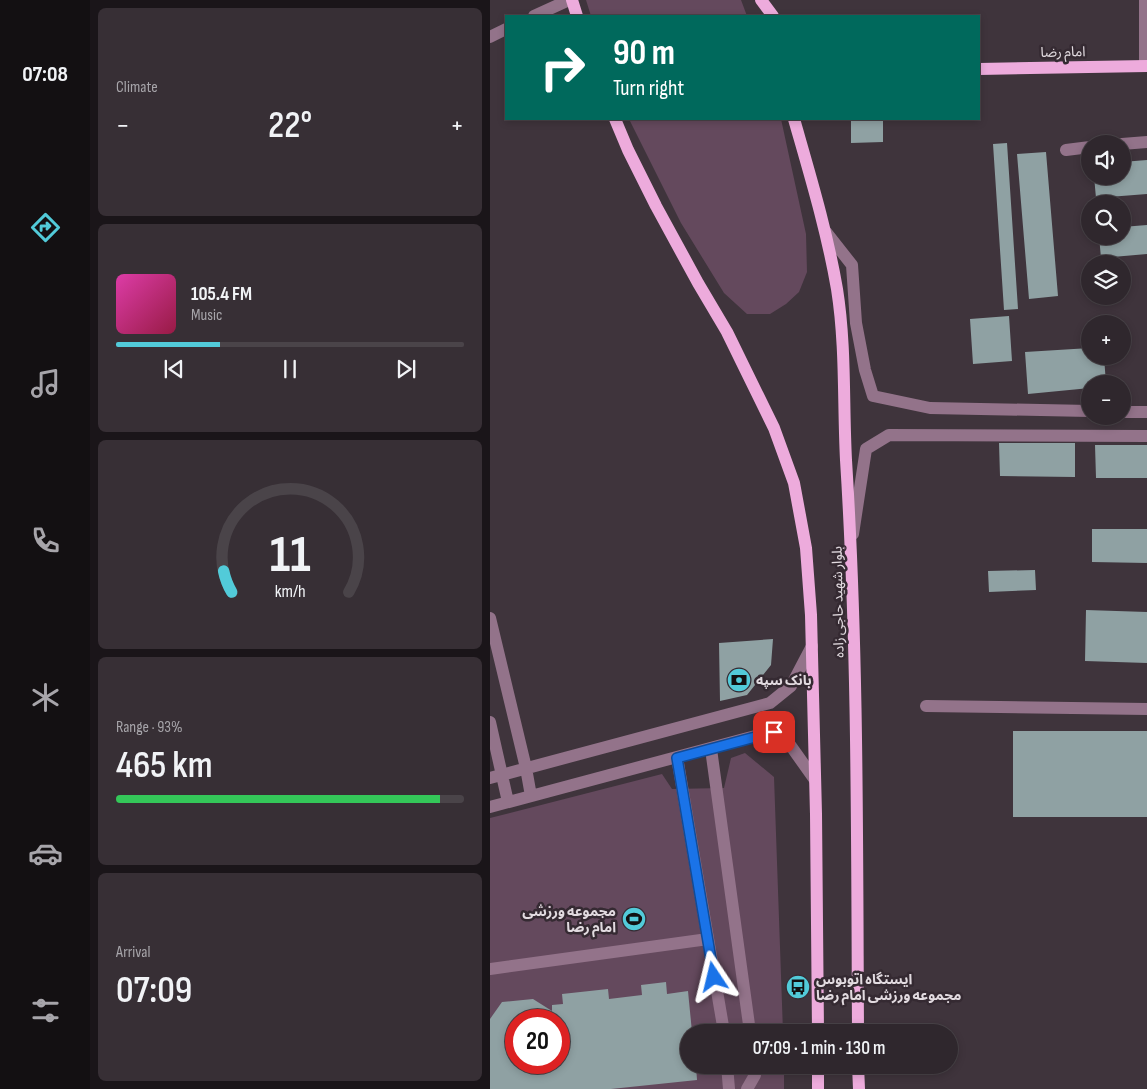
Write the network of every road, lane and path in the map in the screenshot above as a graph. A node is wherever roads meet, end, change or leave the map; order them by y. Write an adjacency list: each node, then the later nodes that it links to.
1 (570, 0): 4 (street); 5 (main road)
2 (760, 0): 6 (main road); 7 (main road)
3 (1145, 0): 10 (street)
4 (536, 15)
5 (577, 15)
6 (763, 15)
7 (772, 15)
8 (505, 29): 9 (street)
9 (490, 36)
10 (1146, 66): 11 (main road, امام رضا)
11 (980, 69)
12 (615, 120): 25 (main road, بلوار شهید حاجی زاده)
13 (794, 120): 18 (main road, بلوار شهید حاجی زاده)
14 (1147, 142): 15 (street)
15 (1131, 143)
16 (1081, 148): 17 (street)
17 (1066, 150)
18 (826, 232): 19 (street); 23 (main road, بلوار شهید حاجی زاده)
19 (1081, 411)
20 (1131, 412): 21 (street)
21 (1147, 412)
22 (1147, 436): 23 (street)
23 (851, 544): 42 (main road, بلوار شهید حاجی زاده)
24 (490, 618): 31 (street)
25 (812, 646): 31 (street); 33 (main road, بلوار شهید حاجی زاده)
26 (926, 706): 27 (street)
27 (1147, 709)
28 (490, 722): 32 (street)
29 (710, 749): 30 (street); 33 (street); 40 (street)
30 (677, 758): 34 (street); 37 (street)
31 (526, 768): 32 (street); 34 (street)
32 (496, 776): 35 (street)
33 (815, 780): 41 (main road, بلوار شهید حاجی زاده)
34 (531, 796): 35 (street)
35 (508, 802): 36 (street)
36 (490, 807)
37 (708, 939): 38 (street); 39 (street)
38 (490, 969)
39 (723, 1024)
40 (749, 1024)
41 (818, 1024)
42 (858, 1024)
43 (728, 1074): 47 (street)
44 (755, 1074): 48 (street)
45 (818, 1074): 49 (main road)
46 (858, 1074): 50 (main road)
47 (729, 1089)
48 (748, 1089)
49 (818, 1089)
50 (859, 1089)

